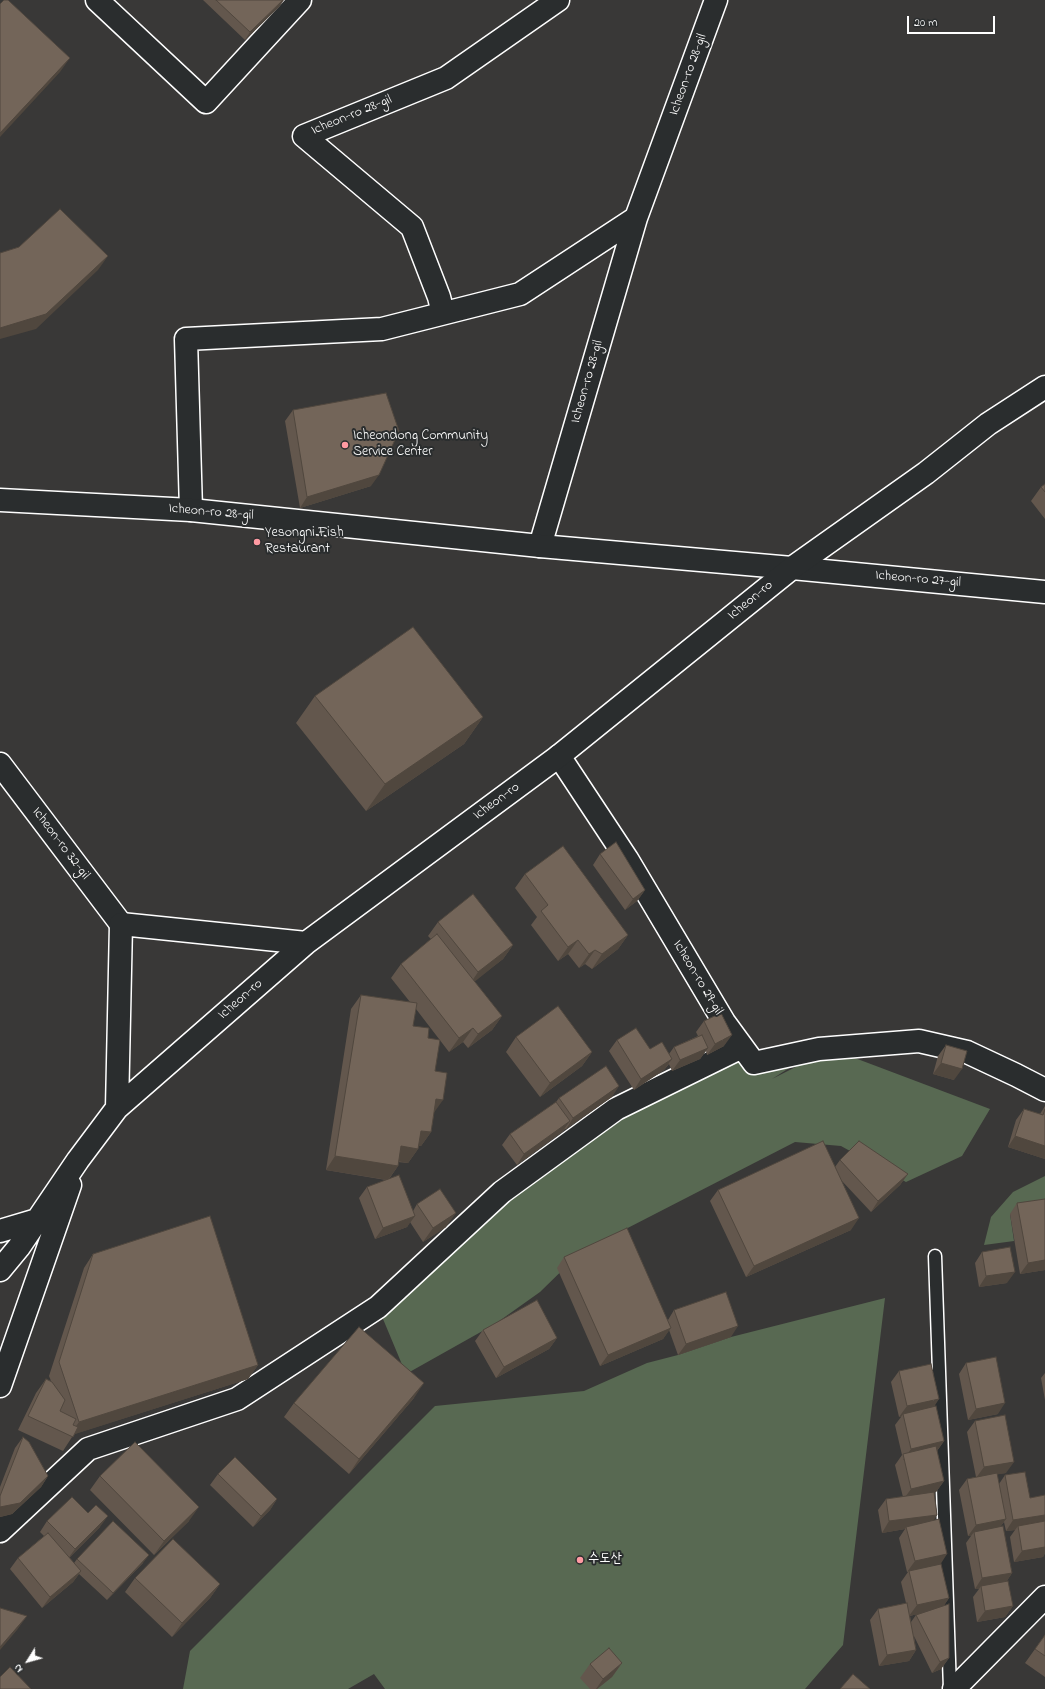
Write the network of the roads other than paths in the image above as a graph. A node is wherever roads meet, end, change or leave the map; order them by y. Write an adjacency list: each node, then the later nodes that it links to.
1 (97, 0): 2 (street)
2 (300, 0)
3 (558, 0): 6 (street, Icheon-ro 28-gil)
4 (716, 0): 5 (street, Icheon-ro 28-gil)
5 (636, 218): 6 (street); 10 (street, Icheon-ro 28-gil)
6 (443, 313): 9 (street)
7 (1045, 387): 11 (street, Icheon-ro)
8 (0, 500): 9 (street, Icheon-ro 28-gil)
9 (191, 510): 10 (street, Icheon-ro 28-gil)
10 (540, 546): 11 (street, Icheon-ro 28-gil)
11 (792, 568): 12 (street, Icheon-ro 27-gil); 13 (street, Icheon-ro)
12 (1045, 592)
13 (559, 756): 16 (street, Icheon-ro); 17 (street, Icheon-ro 29-gil)
14 (0, 764): 15 (street, Icheon-ro 32-gil)
15 (121, 924): 16 (street); 19 (street)
16 (306, 943): 19 (street, Icheon-ro)
17 (742, 1047): 18 (street, Icheon-ro 29-gil); 26 (street)
18 (1045, 1090)
19 (117, 1108): 20 (street, Icheon-ro)
20 (78, 1160): 21 (street, Icheon-ro); 25 (street)
21 (37, 1220): 22 (street); 24 (street, Icheon-ro)
22 (0, 1231)
23 (935, 1256): 28 (lane)
24 (0, 1270)
25 (0, 1386)
26 (0, 1531)
27 (1045, 1597): 29 (street)
28 (950, 1689)
29 (954, 1689)

